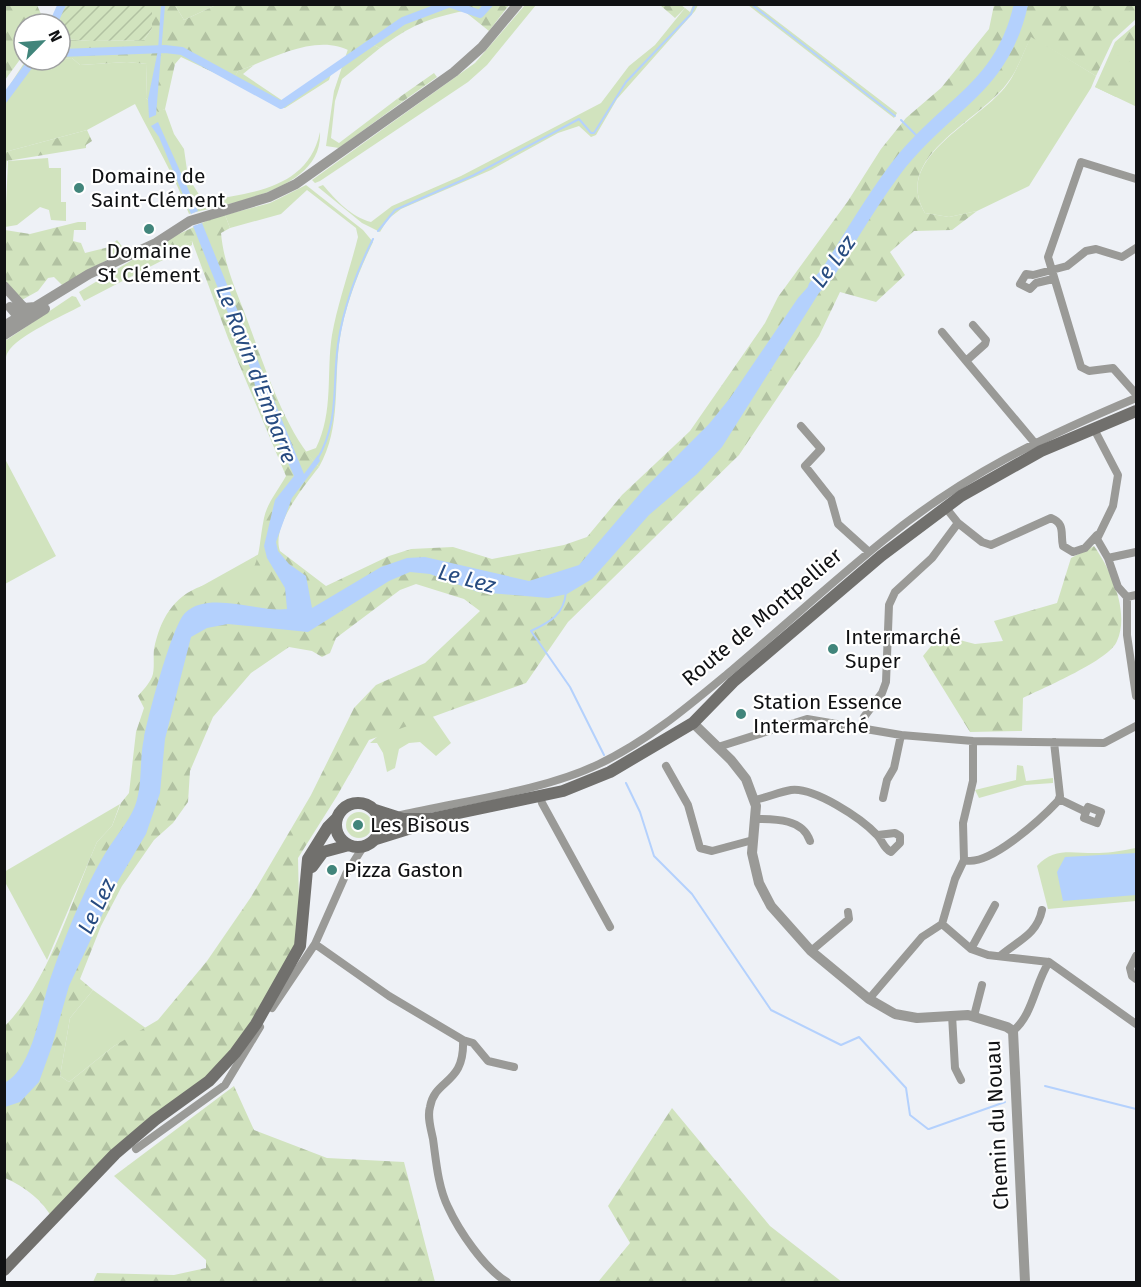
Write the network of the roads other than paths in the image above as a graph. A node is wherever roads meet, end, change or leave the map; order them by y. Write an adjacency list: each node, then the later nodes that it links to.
1 (518, 4): 4 (street)
2 (1137, 179): 5 (street)
3 (1137, 248): 5 (street)
4 (117, 261): 7 (street); 7 (street)
5 (1052, 274): 12 (street)
6 (4, 288): 7 (street)
7 (20, 314): 9 (street); 9 (street)
8 (973, 325): 11 (street)
9 (5, 330)
10 (942, 332): 11 (street)
11 (966, 361): 16 (street)
12 (1137, 396): 16 (street, Route de Montpellier)
13 (1137, 411): 15 (main road, Route de Montpellier)
14 (801, 426): 20 (street)
15 (1094, 429): 17 (main road, Route de Montpellier); 19 (street)
16 (1034, 442): 20 (street, Route de Montpellier)
17 (946, 508): 18 (street); 26 (main road, Route de Montpellier)
18 (958, 523): 19 (street); 25 (street)
19 (1097, 535): 22 (street)
20 (869, 552): 40 (street, Route de Montpellier)
21 (1137, 552): 22 (street)
22 (1108, 558): 23 (street)
23 (1132, 596): 24 (street)
24 (1137, 696)
25 (864, 717)
26 (693, 723): 31 (street, Chemin du Nouau); 33 (main road, Route de Montpellier)
27 (1137, 726): 30 (street)
28 (901, 735): 29 (street); 31 (street); 34 (street)
29 (973, 741): 30 (street); 49 (street)
30 (1054, 742): 35 (street)
31 (718, 747): 36 (street, Chemin du Nouau)
32 (666, 766): 45 (street)
33 (540, 796): 39 (main road, Route de Montpellier); 55 (street)
34 (883, 798)
35 (1059, 799): 38 (street); 49 (street)
36 (754, 800): 42 (street, Chemin du Nouau); 43 (street)
37 (375, 810): 40 (main road, Route de Montpellier); 41 (main road); 44 (main road)
38 (1086, 812)
39 (455, 815): 40 (main road, Route de Montpellier); 44 (main road, Route de Montpellier)
40 (392, 817)
41 (337, 818): 47 (main road); 50 (main road)
42 (756, 819): 45 (street, Chemin du Nouau); 46 (street)
43 (878, 835)
44 (376, 839): 48 (main road)
45 (753, 840): 58 (street, Chemin du Nouau)
46 (810, 841)
47 (349, 845): 48 (main road); 50 (main road)
48 (363, 847): 56 (street)
49 (964, 860): 54 (street)
50 (304, 885): 73 (main road)
51 (995, 905): 57 (street)
52 (1042, 910): 59 (street)
53 (848, 912): 58 (street)
54 (942, 924): 57 (street); 64 (street)
55 (610, 927)
56 (315, 944): 69 (street); 72 (street)
57 (971, 950): 59 (street)
58 (811, 951): 64 (street, Chemin du Nouau)
59 (1000, 956): 61 (street)
60 (1137, 956): 62 (street)
61 (1049, 962): 67 (street); 68 (street)
62 (1137, 979)
63 (982, 985): 66 (street)
64 (869, 999): 65 (street, Chemin du Nouau)
65 (952, 1015): 66 (street, Chemin du Nouau); 71 (street)
66 (974, 1016): 68 (street, Chemin du Nouau)
67 (1137, 1024)
68 (1013, 1031): 75 (street, Chemin du Nouau)
69 (464, 1040): 70 (street); 74 (street)
70 (514, 1067)
71 (961, 1080)
72 (136, 1149)
73 (4, 1270)
74 (507, 1282)
75 (1025, 1282)

